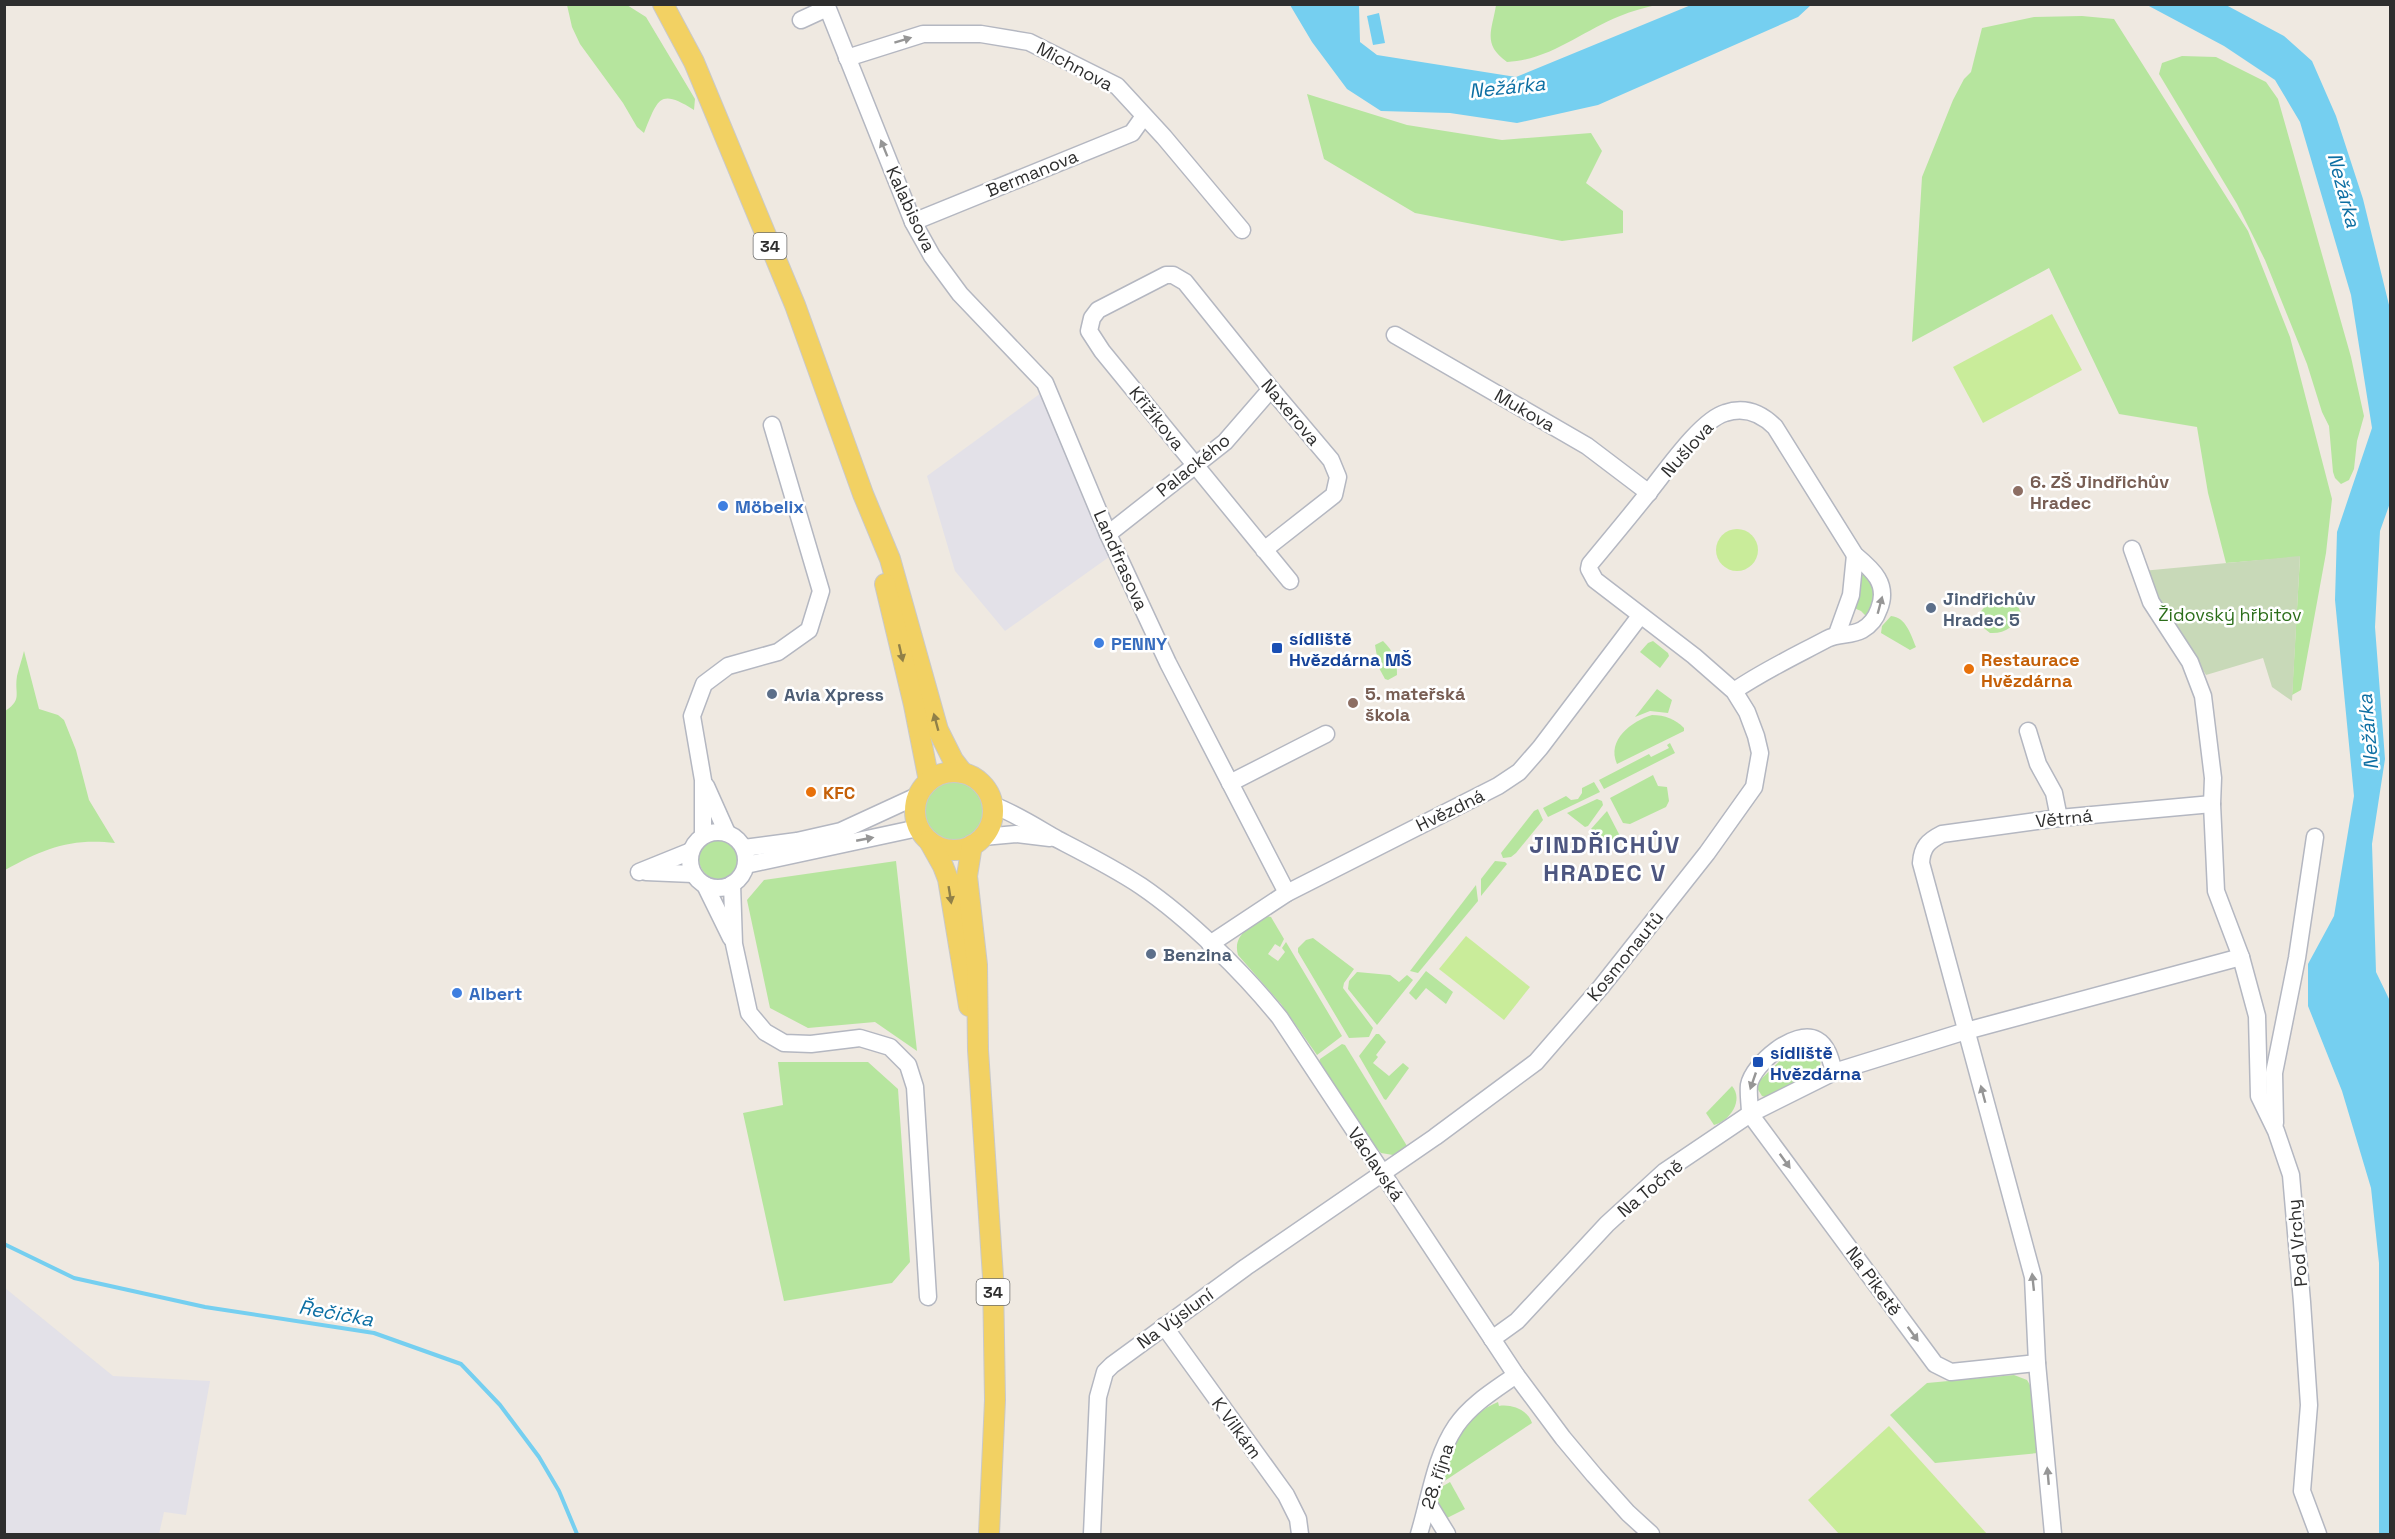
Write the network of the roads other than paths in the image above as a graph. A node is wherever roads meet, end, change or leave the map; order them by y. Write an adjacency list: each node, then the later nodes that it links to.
1 (663, 4): 15 (main road, 34)
2 (826, 6): 3 (street); 4 (street, Kalabisova)
3 (801, 20)
4 (847, 58): 5 (street, Michnova, one-way to 5); 6 (street, Kalabisova, one-way to 4)
5 (1143, 116): 6 (street, Bermanova); 7 (street, Michnova)
6 (913, 222): 10 (street, Kalabisova)
7 (1242, 230)
8 (1166, 275): 11 (street, Naxerova); 13 (street, Křižíkova)
9 (1395, 335): 14 (street, Mukova)
10 (1045, 384): 16 (street, Landfrasova)
11 (1271, 389): 13 (street, Palackého); 18 (street, Naxerova)
12 (772, 425): 27 (street)
13 (1195, 465): 16 (street, Palackého); 18 (street, Křižíkova)
14 (1649, 493): 19 (street, Nušlova); 21 (street, Nušlova)
15 (863, 494): 26 (main road, 34, one-way to 15); 29 (main road, 34, one-way to 29)
16 (1108, 534): 28 (street, Landfrasova)
17 (2132, 549): 30 (street, Pod Vrchy)
18 (1264, 550): 20 (street, Křižíkova)
19 (1855, 555): 22 (street); 22 (street, Nušlova, one-way to 19)
20 (1290, 581)
21 (1640, 616): 23 (street, Kosmonautů); 43 (street, Hvězdná)
22 (1837, 634): 23 (street)
23 (1734, 691): 52 (street, Kosmonautů)
24 (2028, 731): 32 (street)
25 (1326, 734): 28 (street)
26 (963, 773): 29 (main road); 31 (main road)
27 (703, 780): 33 (street); 35 (street)
28 (1230, 783): 43 (street, Landfrasova)
29 (923, 788): 34 (main road); 40 (street)
30 (2212, 804): 32 (street, Větrná); 46 (street, Pod Vrchy)
31 (993, 805): 37 (street, Václavská); 38 (main road)
32 (2060, 818): 47 (street, Větrná)
33 (727, 833): 35 (street); 40 (street)
34 (924, 835): 38 (main road); 40 (street, one-way to 34); 48 (main road, 34, one-way to 48)
35 (703, 836): 39 (street)
36 (2315, 837): 51 (street)
37 (1057, 839): 38 (street, Václavská); 45 (street, Václavská)
38 (977, 841): 48 (main road, 34)
39 (691, 851): 41 (street); 41 (street)
40 (745, 856): 42 (street)
41 (699, 880): 42 (street); 44 (street)
42 (732, 884): 44 (street)
43 (1287, 893): 45 (street, Hvězdná)
44 (734, 944): 53 (street)
45 (1210, 944): 52 (street, Václavská)
46 (2241, 957): 47 (street); 51 (street, Pod Vrchy)
47 (1966, 1031): 49 (street); 56 (street, one-way to 47)
48 (978, 1050): 59 (main road, 34)
49 (1834, 1072): 50 (street, Na Točně); 50 (street, one-way to 50)
50 (1750, 1113): 55 (street, Na Točně); 56 (street, Na Piketě, one-way to 56)
51 (2276, 1131): 66 (street, Pod Vrchy)
52 (1382, 1174): 54 (street, Na Výsluní); 55 (street, Václavská)
53 (928, 1297)
54 (1164, 1326): 60 (street, Na Výsluní); 61 (street, K Vilkám)
55 (1492, 1339): 57 (street, Václavská)
56 (2037, 1362): 65 (street, one-way to 56)
57 (1516, 1375): 58 (street, 28. října); 64 (street, Václavská)
58 (1428, 1503): 62 (street, 28. října); 63 (street)
59 (988, 1534)
60 (1092, 1534)
61 (1300, 1534)
62 (1419, 1534)
63 (1447, 1534)
64 (1651, 1534)
65 (2053, 1534)
66 (2318, 1534)

